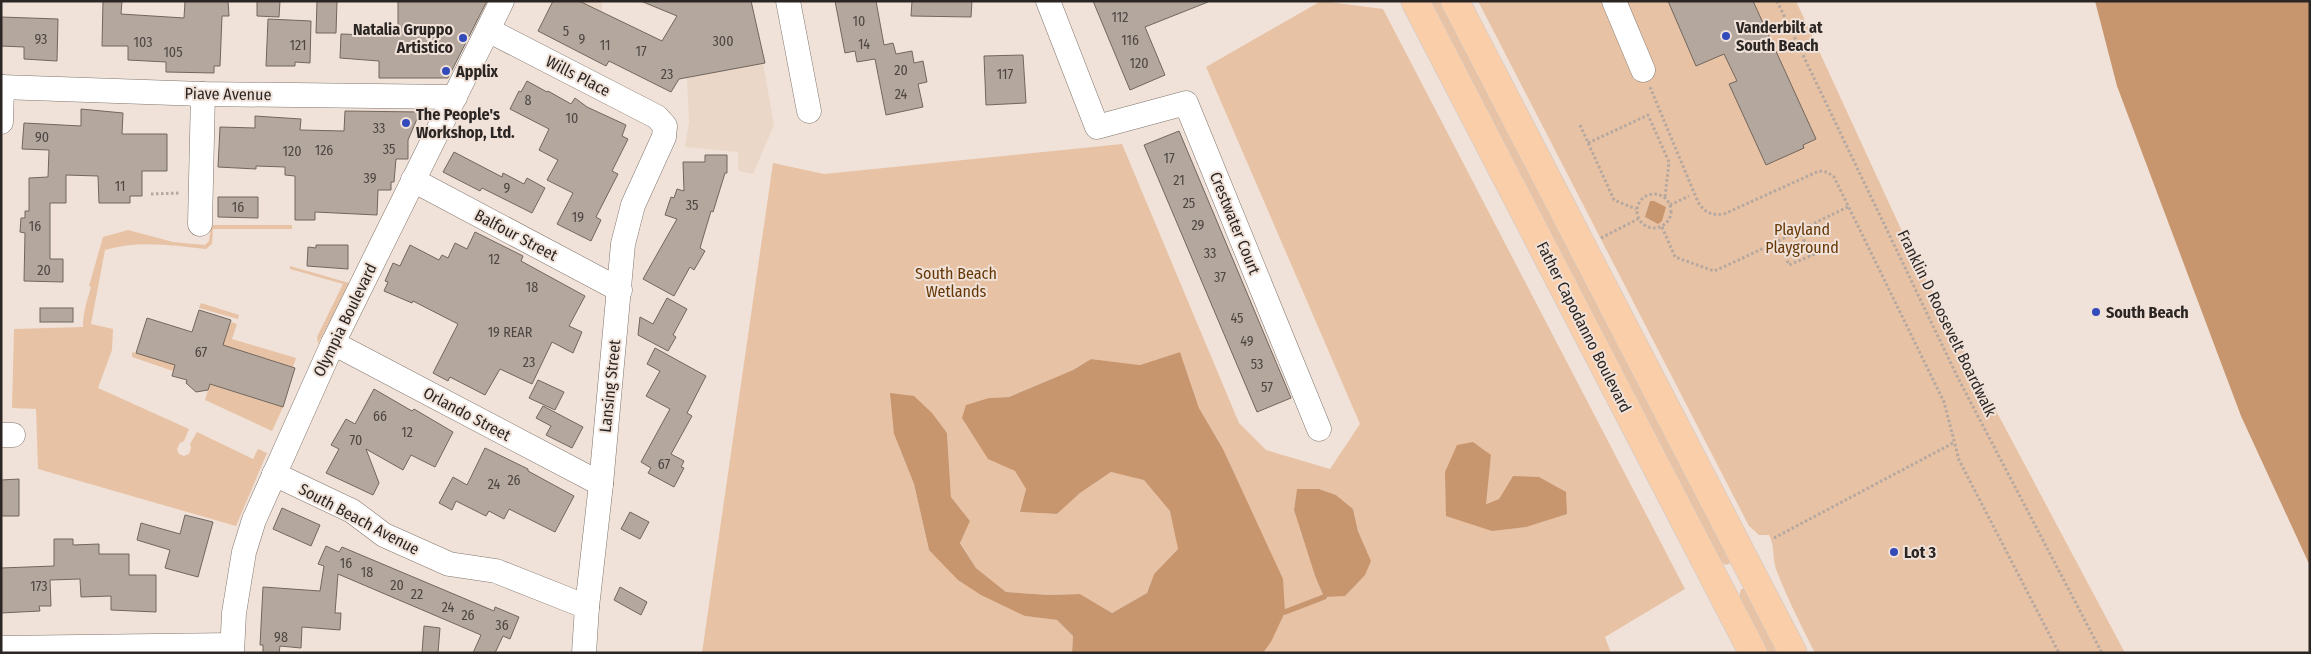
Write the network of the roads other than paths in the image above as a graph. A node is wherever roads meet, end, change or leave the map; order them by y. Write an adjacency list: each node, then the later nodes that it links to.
1 (502, 1): 7 (street, Olympia Boulevard)
2 (788, 1): 12 (street)
3 (1048, 1): 19 (street, Crestwater Court)
4 (1415, 1): 26 (main road, Father Capodanno Boulevard)
5 (1456, 1): 27 (main road)
6 (1614, 1): 8 (street)
7 (488, 30): 11 (street, Olympia Boulevard); 14 (street, Wills Place)
8 (1643, 70)
9 (2, 87): 10 (street, Piave Avenue); 13 (street)
10 (203, 94): 11 (street, Piave Avenue); 16 (street)
11 (456, 97): 15 (street, Olympia Boulevard)
12 (809, 111)
13 (1, 122)
14 (665, 126): 17 (street, Lansing Street)
15 (413, 180): 17 (street, Balfour Street); 18 (street, Olympia Boulevard)
16 (200, 224)
17 (620, 290): 21 (street, Lansing Street)
18 (333, 343): 20 (street, Olympia Boulevard); 21 (street, Orlando Street)
19 (1318, 429)
20 (274, 474): 22 (street, South Beach Avenue); 24 (street, Olympia Boulevard)
21 (601, 484): 22 (street, Lansing Street)
22 (587, 607): 25 (street, Lansing Street)
23 (1, 648): 24 (street)
24 (232, 649)
25 (584, 653)
26 (1753, 653)
27 (1793, 653)

